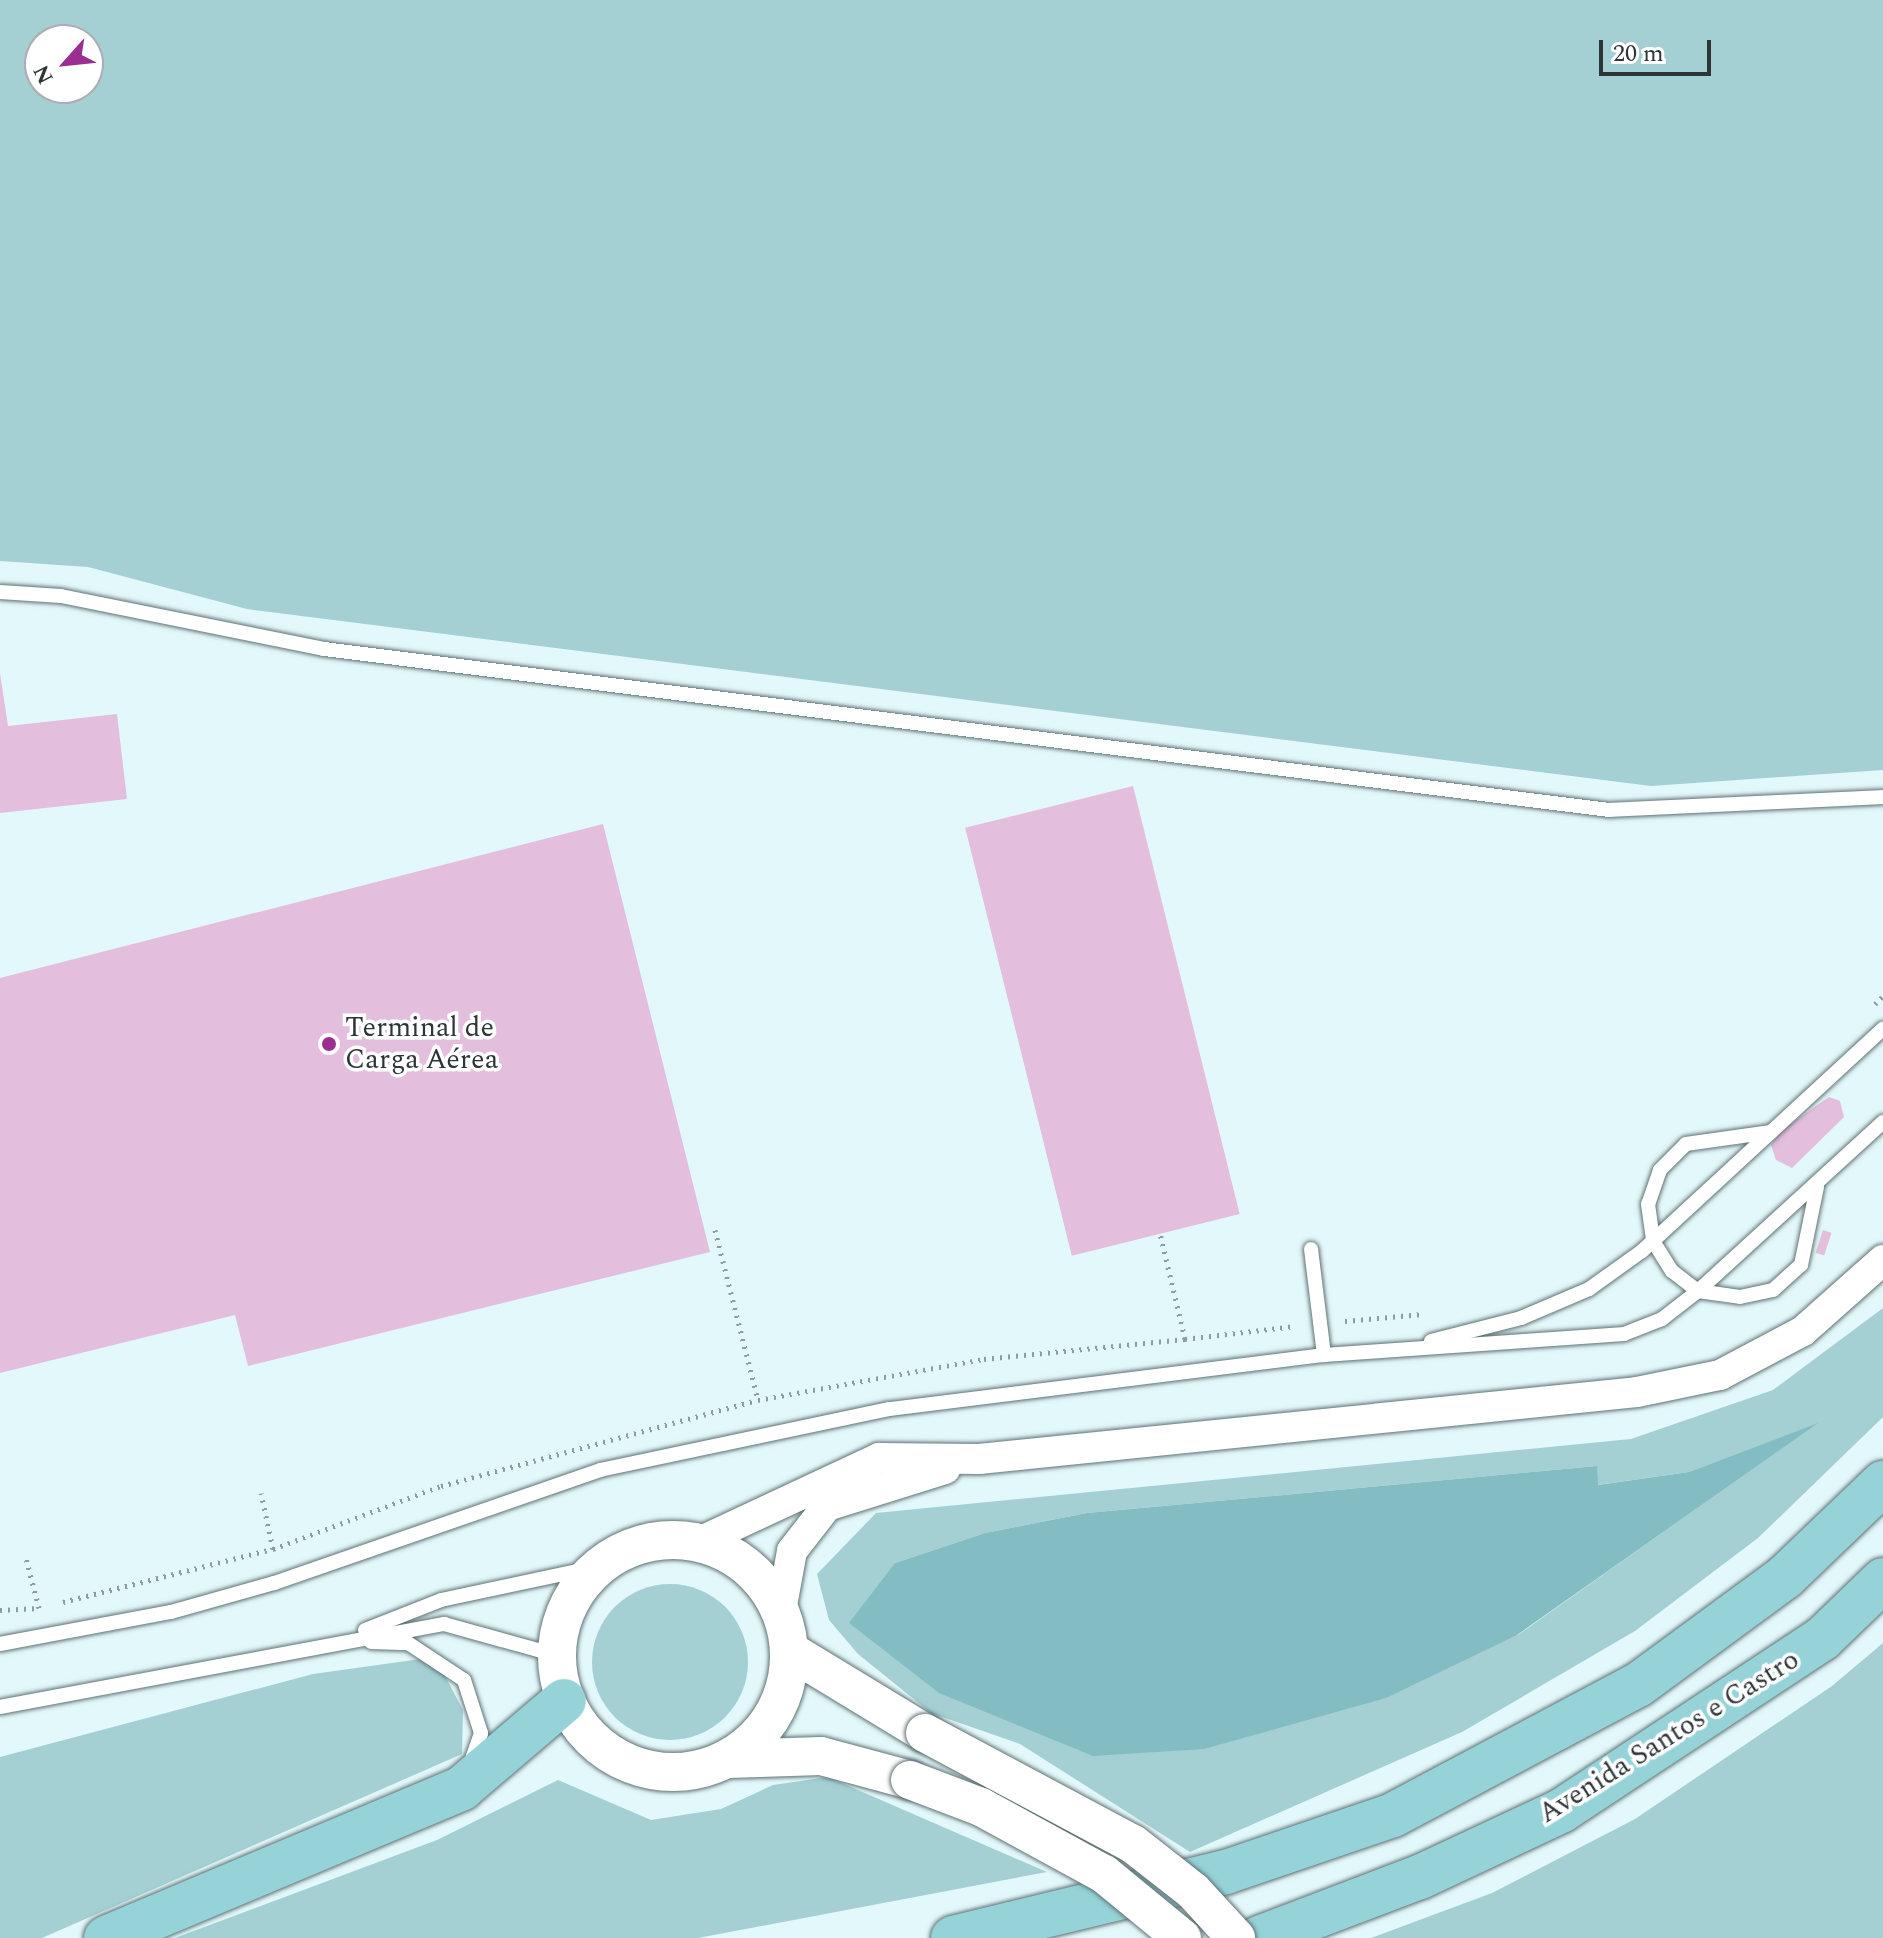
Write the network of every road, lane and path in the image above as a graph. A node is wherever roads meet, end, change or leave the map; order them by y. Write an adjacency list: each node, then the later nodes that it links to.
1 (0, 592): 2 (lane)
2 (1883, 797)
3 (1883, 1029): 5 (lane)
4 (1883, 1122): 6 (lane)
5 (1771, 1132): 8 (lane); 8 (lane)
6 (1817, 1187): 11 (lane); 11 (lane)
7 (715, 1230): 17 (path)
8 (1653, 1241): 11 (lane); 15 (lane)
9 (1311, 1249): 13 (lane)
10 (1883, 1260): 18 (street)
11 (1698, 1291): 15 (lane)
12 (1441, 1313): 13 (path)
13 (1323, 1322): 14 (path); 16 (lane)
14 (1185, 1339)
15 (1407, 1347): 16 (lane)
16 (1324, 1355): 29 (lane)
17 (758, 1400)
18 (979, 1459): 21 (street); 27 (street)
19 (1883, 1483): 37 (main road)
20 (261, 1493): 25 (path)
21 (699, 1542): 23 (street); 27 (street)
22 (26, 1558): 25 (path)
23 (596, 1567): 28 (lane); 31 (street)
24 (1883, 1580): 40 (main road, Avenida Santos e Castro)
25 (39, 1608): 26 (path)
26 (0, 1610)
27 (781, 1611): 30 (street)
28 (338, 1641): 31 (lane); 33 (lane); 35 (lane)
29 (0, 1644)
30 (790, 1651): 34 (street); 39 (street, bridge)
31 (556, 1655): 32 (street)
32 (564, 1701): 34 (street); 35 (main road)
33 (0, 1707)
34 (729, 1759): 38 (street, bridge)
35 (462, 1788): 36 (main road)
36 (106, 1938)
37 (953, 1938)
38 (1182, 1938)
39 (1236, 1938)
40 (1259, 1938)

